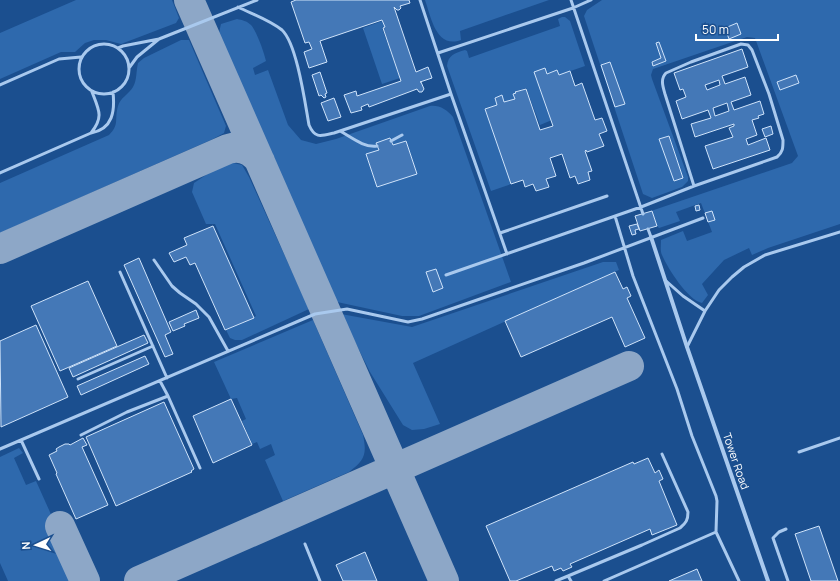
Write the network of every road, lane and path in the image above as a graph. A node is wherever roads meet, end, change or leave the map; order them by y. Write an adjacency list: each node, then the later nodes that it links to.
1 (257, 0): 5 (lane)
2 (420, 0): 9 (lane)
3 (571, 0): 6 (lane)
4 (591, 0): 6 (lane)
5 (238, 8): 7 (lane); 16 (lane)
6 (574, 8): 9 (lane); 24 (lane)
7 (159, 39): 8 (lane); 11 (lane)
8 (118, 48): 10 (lane); 11 (lane)
9 (438, 53): 15 (lane)
10 (81, 57): 12 (lane); 13 (lane)
11 (129, 68): 14 (lane)
12 (0, 85)
13 (92, 92): 14 (lane); 17 (lane)
14 (113, 92): 17 (lane)
15 (451, 94): 16 (lane); 30 (lane)
16 (340, 131): 20 (lane)
17 (91, 134): 21 (lane)
18 (402, 134): 19 (lane)
19 (392, 141)
20 (377, 146)
21 (0, 172)
22 (694, 186): 22 (lane); 24 (lane)
23 (607, 196): 30 (lane)
24 (641, 207): 25 (lane); 26 (lane)
25 (643, 214)
26 (615, 216): 32 (lane); 33 (lane)
27 (702, 218): 31 (lane)
28 (648, 229): 31 (lane)
29 (840, 232): 38 (lane)
30 (500, 233): 33 (lane)
31 (651, 238): 32 (lane); 37 (street, Tower Road)
32 (623, 247): 41 (lane); 55 (lane)
33 (507, 254): 36 (lane)
34 (154, 260): 41 (lane)
35 (120, 272): 39 (lane)
36 (446, 275)
37 (665, 280): 38 (lane); 40 (street, Tower Road)
38 (705, 311): 40 (lane)
39 (153, 346): 42 (lane); 43 (lane)
40 (687, 347): 63 (street, Tower Road)
41 (228, 351): 42 (lane)
42 (167, 378): 44 (lane)
43 (78, 379)
44 (160, 381): 45 (lane); 48 (lane)
45 (168, 396): 46 (lane); 52 (lane)
46 (81, 435)
47 (840, 438): 50 (lane)
48 (21, 440): 49 (lane); 53 (lane)
49 (0, 449)
50 (799, 452)
51 (662, 454): 57 (lane)
52 (200, 468)
53 (39, 479)
54 (786, 529): 64 (lane)
55 (716, 532): 61 (lane); 62 (lane)
56 (305, 544): 58 (lane)
57 (568, 576): 59 (lane); 60 (lane)
58 (320, 581)
59 (556, 581)
60 (571, 581)
61 (604, 581)
62 (739, 581)
63 (768, 581)
64 (788, 581)

